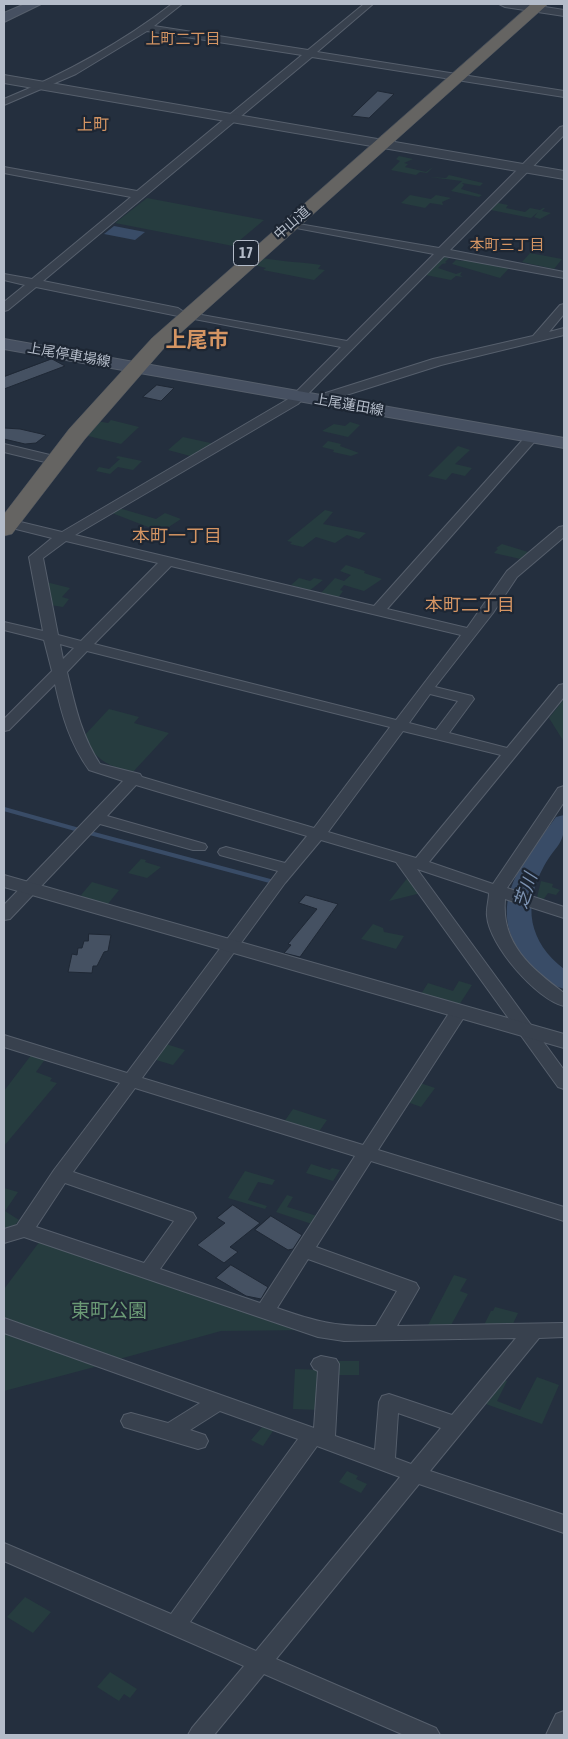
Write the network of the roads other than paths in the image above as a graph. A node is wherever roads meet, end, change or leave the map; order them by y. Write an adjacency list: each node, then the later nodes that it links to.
1 (35, 4): 7 (main road)
2 (177, 4): 8 (street)
3 (370, 4): 9 (street)
4 (505, 4): 5 (street)
5 (532, 6): 6 (street); 10 (highway, 中山道 / 17)
6 (564, 13)
7 (4, 18)
8 (147, 28): 9 (street); 14 (street)
9 (310, 53): 10 (street); 17 (street)
10 (451, 76): 15 (street); 19 (highway, 中山道 / 17)
11 (4, 79): 14 (street)
12 (549, 82): 13 (street)
13 (564, 84)
14 (45, 86): 16 (street); 17 (street)
15 (564, 94)
16 (4, 102)
17 (232, 118): 19 (street); 23 (street)
18 (564, 129): 20 (street)
19 (376, 143): 20 (street); 24 (highway, 中山道 / 17); 31 (highway, 中山道 / 17)
20 (524, 169): 22 (street); 25 (street)
21 (4, 170): 23 (street)
22 (564, 176)
23 (139, 195): 28 (street)
24 (291, 224): 25 (street); 31 (highway, 中山道 / 17)
25 (442, 252): 26 (street); 35 (street)
26 (564, 275)
27 (4, 277): 28 (street)
28 (32, 282): 30 (street); 31 (street)
29 (564, 307): 33 (street)
30 (4, 308)
31 (183, 313): 35 (street); 36 (highway, 中山道 / 17)
32 (564, 332): 33 (street)
33 (536, 340): 38 (street)
34 (4, 344): 36 (main road, 上尾停車場線)
35 (350, 345): 37 (street)
36 (128, 366): 37 (main road, 上尾蓮田線); 42 (highway, 中山道 / 17); 43 (highway, 中山道 / 17)
37 (299, 396): 38 (main road, 上尾蓮田線); 45 (street)
38 (317, 400): 39 (main road, 上尾蓮田線)
39 (532, 437): 40 (main road, 上尾蓮田線); 47 (street)
40 (564, 443)
41 (4, 448): 42 (street)
42 (45, 458): 43 (highway, 中山道 / 17)
43 (5, 521): 45 (street)
44 (564, 530): 49 (street)
45 (64, 536): 46 (street); 50 (street)
46 (168, 560): 47 (street); 51 (street)
47 (378, 610): 49 (street)
48 (4, 626): 50 (street)
49 (470, 633): 54 (street)
50 (51, 638): 51 (street); 52 (street)
51 (84, 646): 52 (street); 55 (street)
52 (59, 672): 56 (street); 59 (street)
53 (564, 688): 58 (street)
54 (426, 689): 55 (street); 57 (street)
55 (400, 725): 57 (street); 62 (street)
56 (4, 727)
57 (440, 735): 58 (street)
58 (510, 753): 66 (street)
59 (136, 778): 61 (street); 62 (street)
60 (564, 791): 70 (street)
61 (97, 818): 63 (street); 69 (street)
62 (318, 834): 65 (street); 67 (street)
63 (199, 847)
64 (226, 852): 67 (street)
65 (402, 859): 66 (street); 76 (street)
66 (419, 864): 70 (street)
67 (288, 868): 73 (street)
68 (4, 881): 69 (street)
69 (30, 888): 72 (street); 73 (street)
70 (501, 891): 71 (street); 74 (street)
71 (564, 913)
72 (4, 915)
73 (232, 945): 75 (street); 79 (street)
74 (564, 1001)
75 (460, 1011): 76 (street); 81 (street)
76 (528, 1030): 78 (street); 80 (street)
77 (4, 1041): 79 (street)
78 (564, 1041)
79 (131, 1081): 81 (street); 82 (street)
80 (564, 1083)
81 (365, 1153): 83 (street); 86 (street)
82 (61, 1175): 84 (street); 87 (street)
83 (564, 1214)
84 (24, 1230): 85 (street); 87 (street)
85 (4, 1236)
86 (305, 1251): 88 (street); 92 (street)
87 (148, 1272): 88 (street)
88 (264, 1312): 92 (street)
89 (4, 1325): 94 (street)
90 (534, 1330): 91 (street); 92 (street); 96 (street)
91 (564, 1330)
92 (382, 1333)
93 (321, 1364): 98 (street)
94 (218, 1403): 97 (street); 98 (street)
95 (131, 1420): 97 (street)
96 (457, 1426): 100 (street); 101 (street)
97 (171, 1431): 99 (street)
98 (318, 1438): 100 (street); 104 (street)
99 (198, 1441)
100 (384, 1462): 101 (street)
101 (415, 1474): 102 (street); 105 (street)
102 (564, 1524)
103 (4, 1552): 104 (street)
104 (175, 1626): 105 (street)
105 (262, 1662): 107 (street); 108 (street)
106 (564, 1721): 110 (street)
107 (402, 1730): 109 (street)
108 (200, 1735)
109 (428, 1735)
110 (558, 1735)

